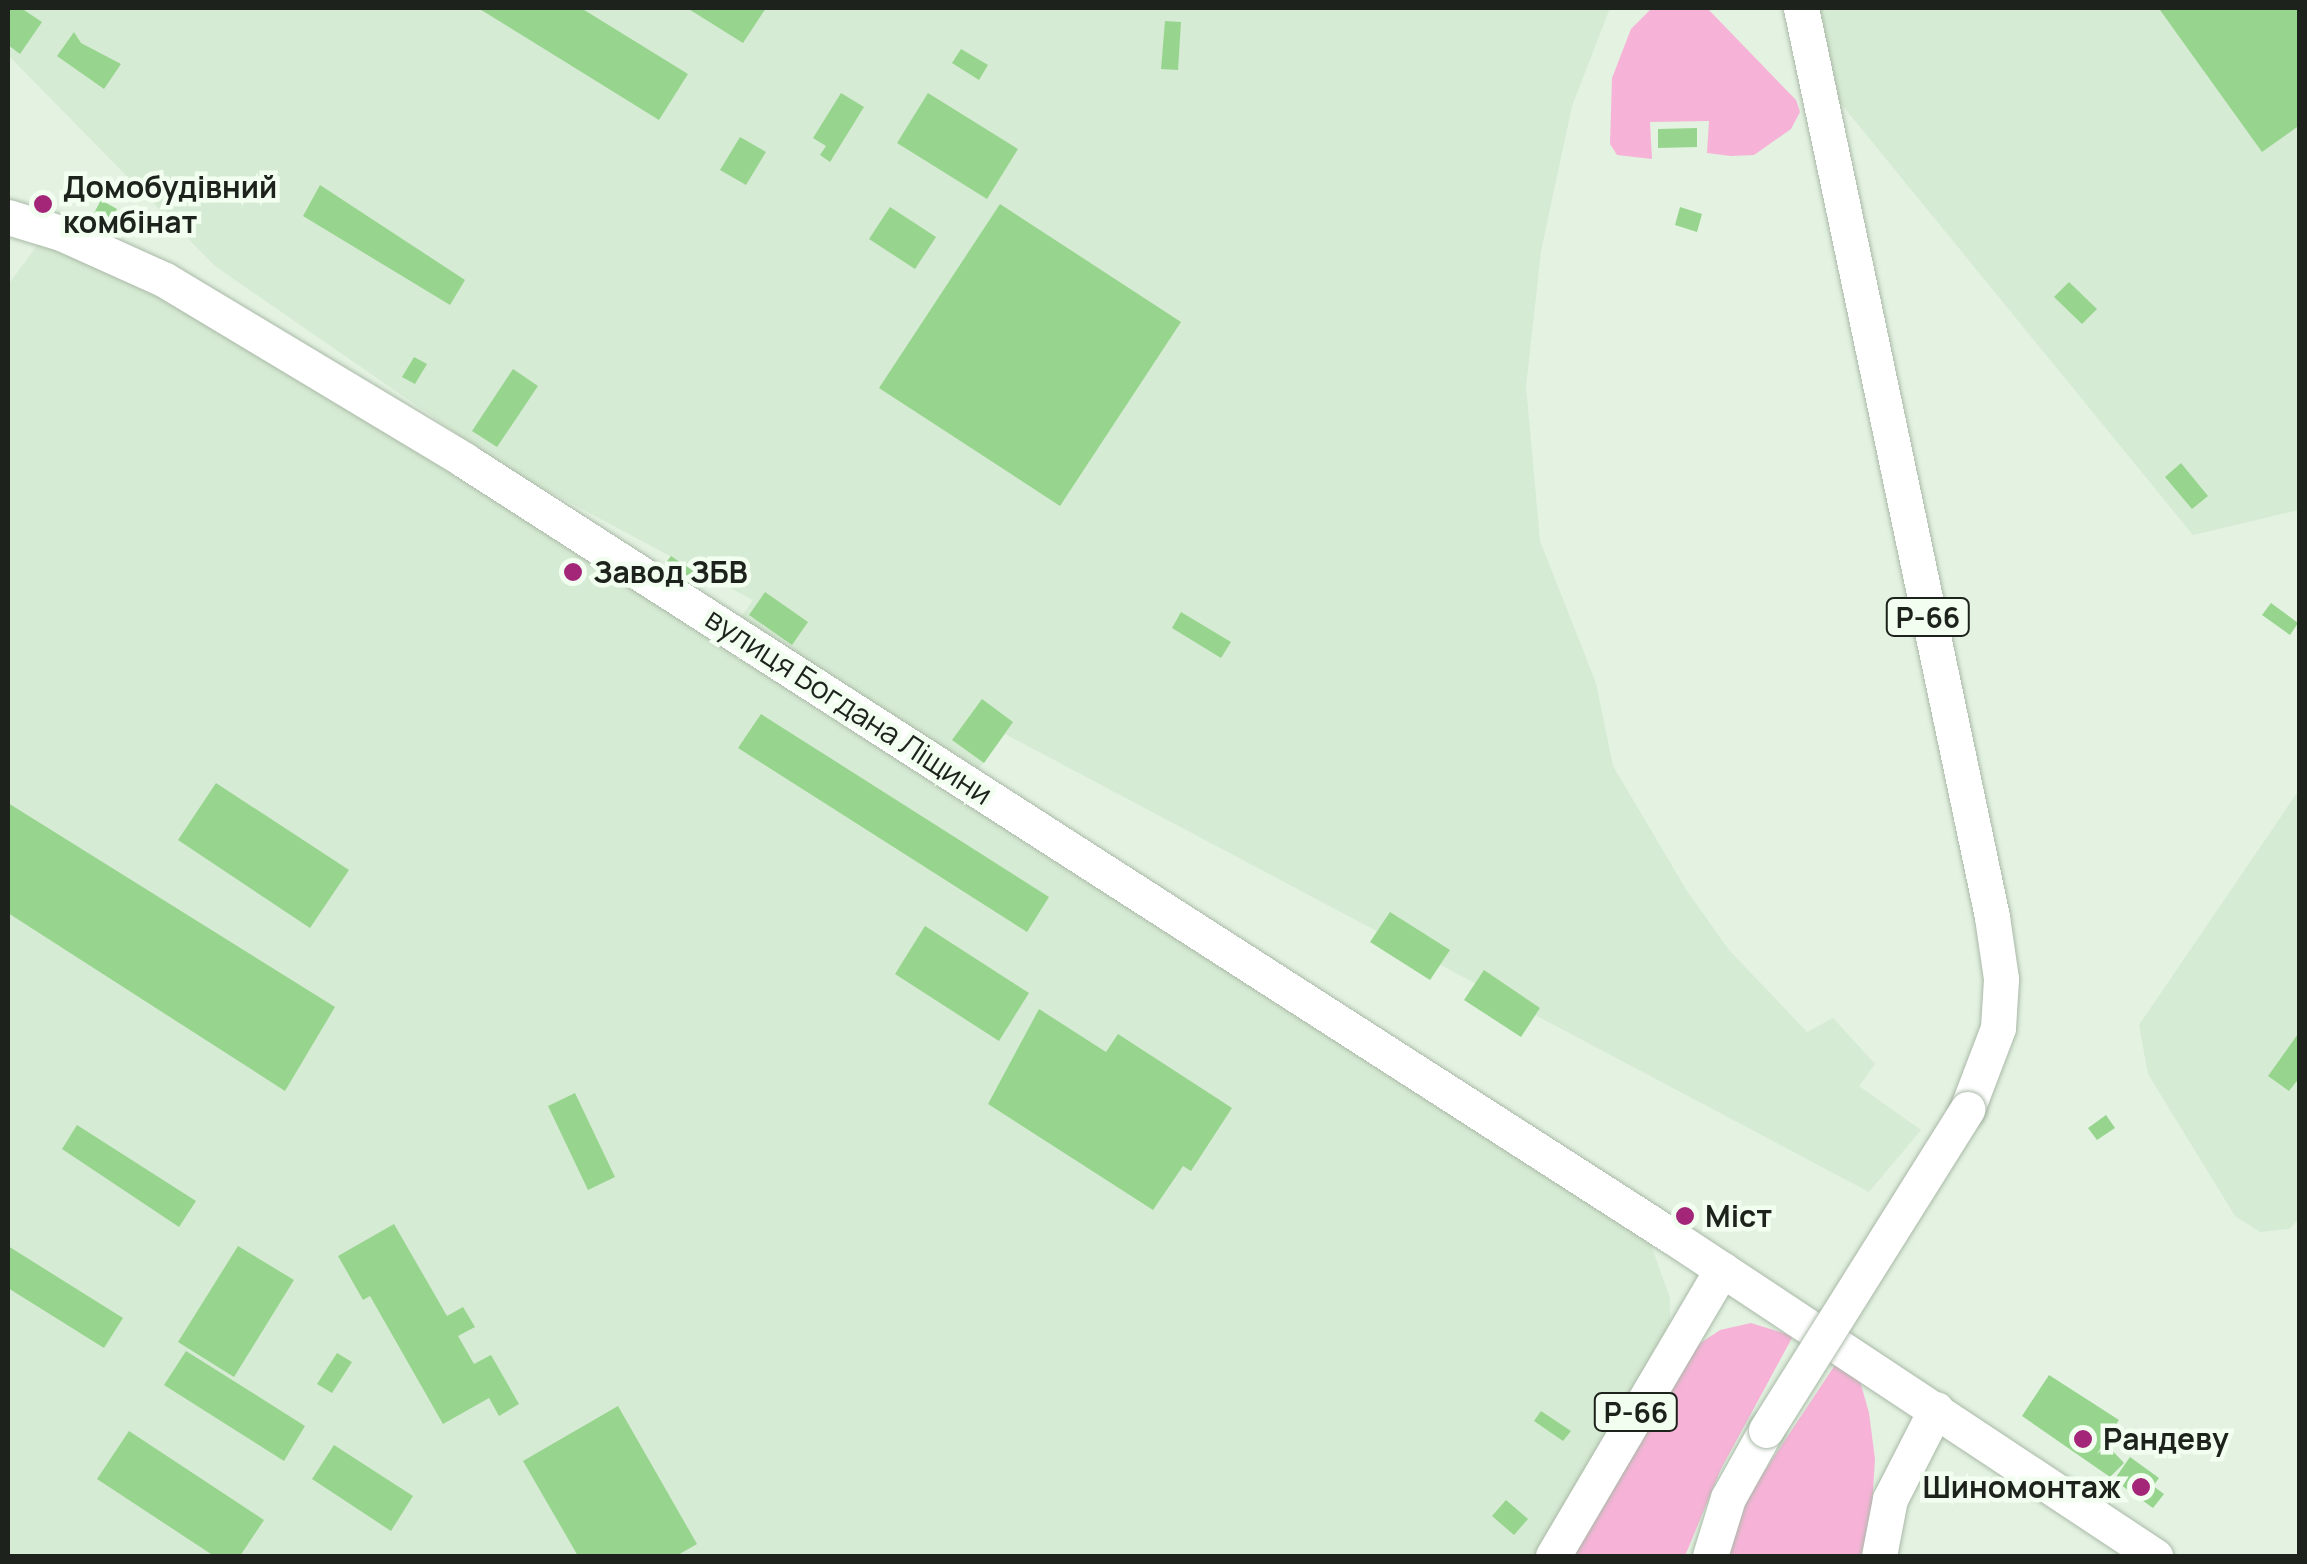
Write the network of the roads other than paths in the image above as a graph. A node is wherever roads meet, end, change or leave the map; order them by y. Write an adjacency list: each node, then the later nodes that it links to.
1 (1801, 8): 6 (main road, Р-66, bridge)
2 (8, 217): 3 (main road, вулиця Богдана Ліщини)
3 (1722, 1269): 4 (main road, вулиця Богдана Ліщини); 5 (main road, Р-66)
4 (1936, 1410): 7 (main road); 8 (main road)
5 (1552, 1556)
6 (1710, 1556)
7 (1879, 1556)
8 (2155, 1556)

